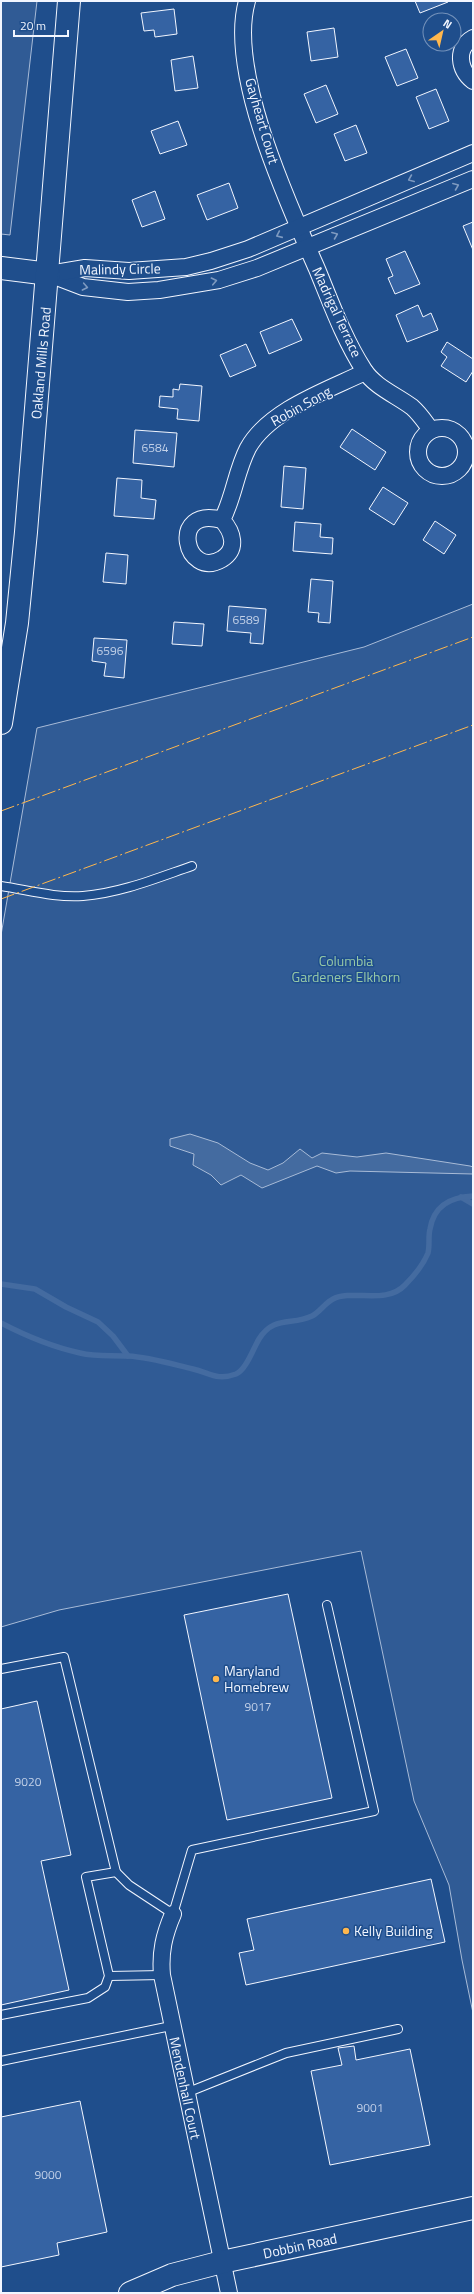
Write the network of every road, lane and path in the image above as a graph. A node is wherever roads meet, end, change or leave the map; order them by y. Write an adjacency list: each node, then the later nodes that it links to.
1 (69, 1): 9 (street, Oakland Mills Road)
2 (247, 1): 7 (street, Gayheart Court)
3 (473, 38): 4 (street)
4 (473, 81)
5 (473, 153): 7 (street, Malindy Circle, one-way to 7)
6 (473, 179): 7 (street, Malindy Circle, one-way to 6)
7 (303, 237): 9 (street, Malindy Circle, one-way to 9); 9 (street, Malindy Circle, one-way to 7); 10 (street, Madrigal Terrace)
8 (1, 268): 9 (street)
9 (48, 274): 13 (street, Oakland Mills Road)
10 (365, 372): 11 (street, Madrigal Terrace); 12 (street, Robin Song)
11 (431, 430)
12 (222, 520)
13 (1, 723)
14 (192, 866): 15 (lane)
15 (1, 886)
16 (327, 1605): 19 (lane)
17 (1, 1669): 18 (lane)
18 (116, 1872): 19 (lane); 21 (lane)
19 (173, 1914): 20 (street, Mendenhall Court)
20 (162, 1974): 21 (lane); 23 (street, Mendenhall Court)
21 (109, 1976): 22 (lane)
22 (1, 2015)
23 (171, 2026): 25 (lane); 26 (street, Mendenhall Court)
24 (398, 2028): 26 (lane)
25 (1, 2061)
26 (186, 2093): 28 (street, Mendenhall Court)
27 (473, 2208): 28 (street, Dobbin Road)
28 (222, 2262): 29 (street, Dobbin Road); 30 (street, Mendenhall Court)
29 (130, 2293)
30 (229, 2293)

